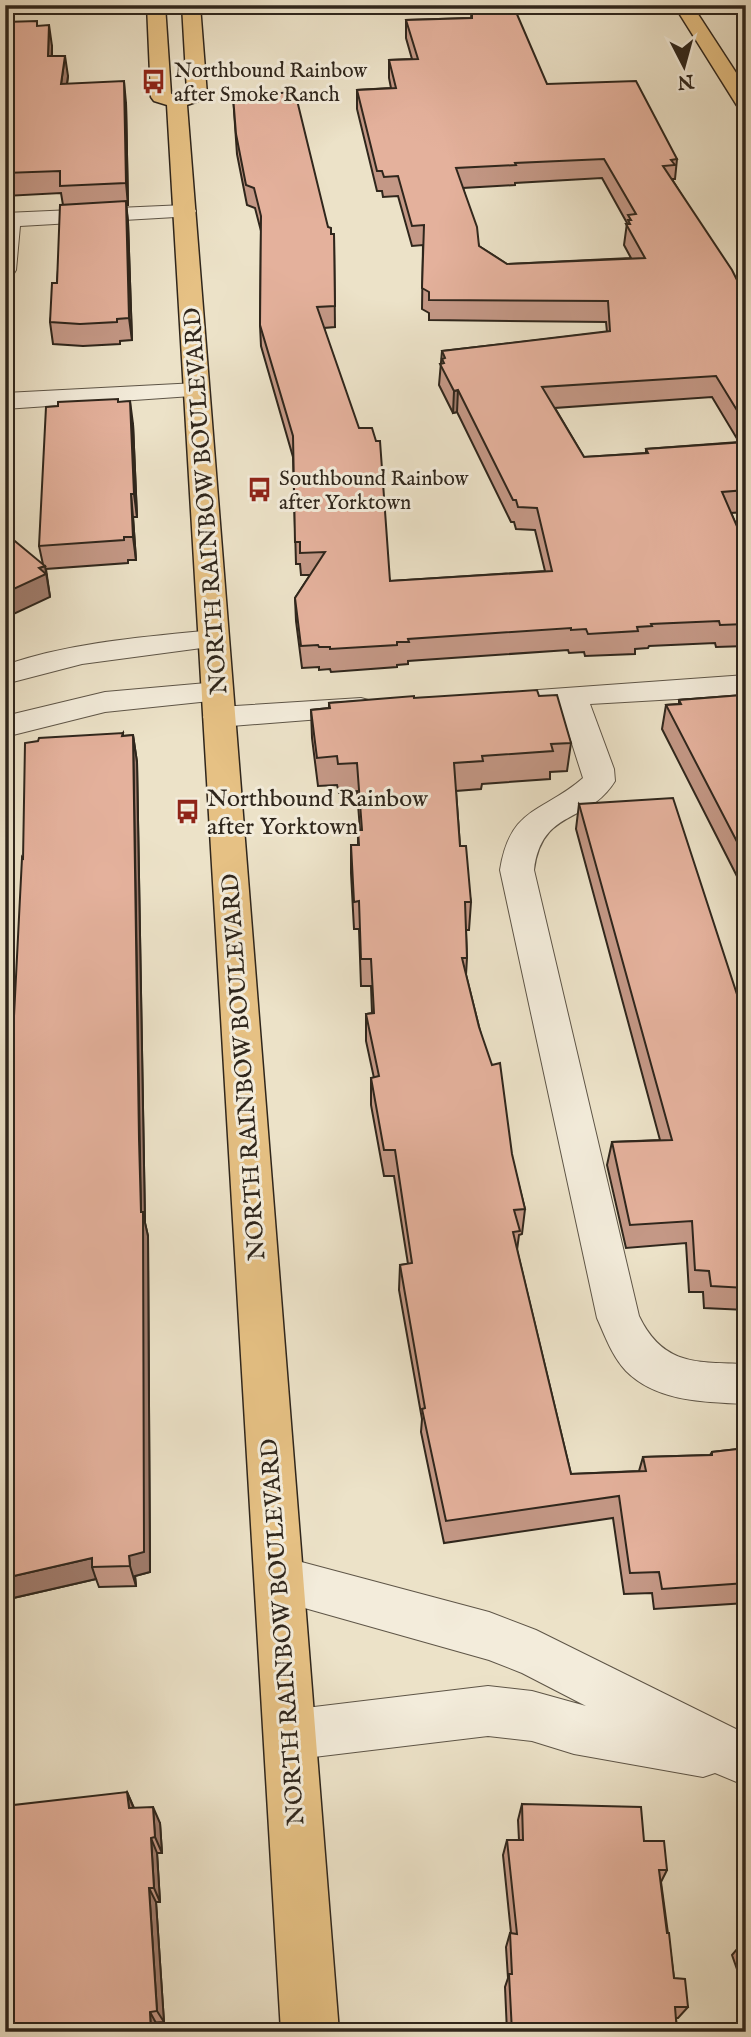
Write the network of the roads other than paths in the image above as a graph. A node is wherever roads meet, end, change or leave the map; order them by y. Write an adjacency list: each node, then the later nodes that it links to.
1 (156, 5): 6 (main road)
2 (191, 5): 6 (main road)
3 (212, 5): 4 (main road)
4 (249, 5)
5 (683, 6): 7 (main road)
6 (177, 102): 8 (main road, NORTH RAINBOW BOULEVARD)
7 (746, 104)
8 (185, 211): 9 (street); 11 (main road, NORTH RAINBOW BOULEVARD)
9 (7, 220): 10 (street)
10 (5, 270)
11 (188, 373): 12 (street); 13 (main road, NORTH RAINBOW BOULEVARD)
12 (5, 401)
13 (214, 639): 14 (street); 18 (main road, NORTH RAINBOW BOULEVARD)
14 (5, 675)
15 (746, 685): 17 (street)
16 (519, 697): 17 (street)
17 (572, 697): 21 (street)
18 (218, 704): 19 (street); 20 (street); 22 (main road, NORTH RAINBOW BOULEVARD)
19 (383, 706)
20 (5, 727)
21 (746, 1384)
22 (279, 1579): 23 (main road, NORTH RAINBOW BOULEVARD); 24 (street)
23 (289, 1735): 24 (street); 25 (main road, NORTH RAINBOW BOULEVARD)
24 (742, 1759)
25 (310, 2032)

